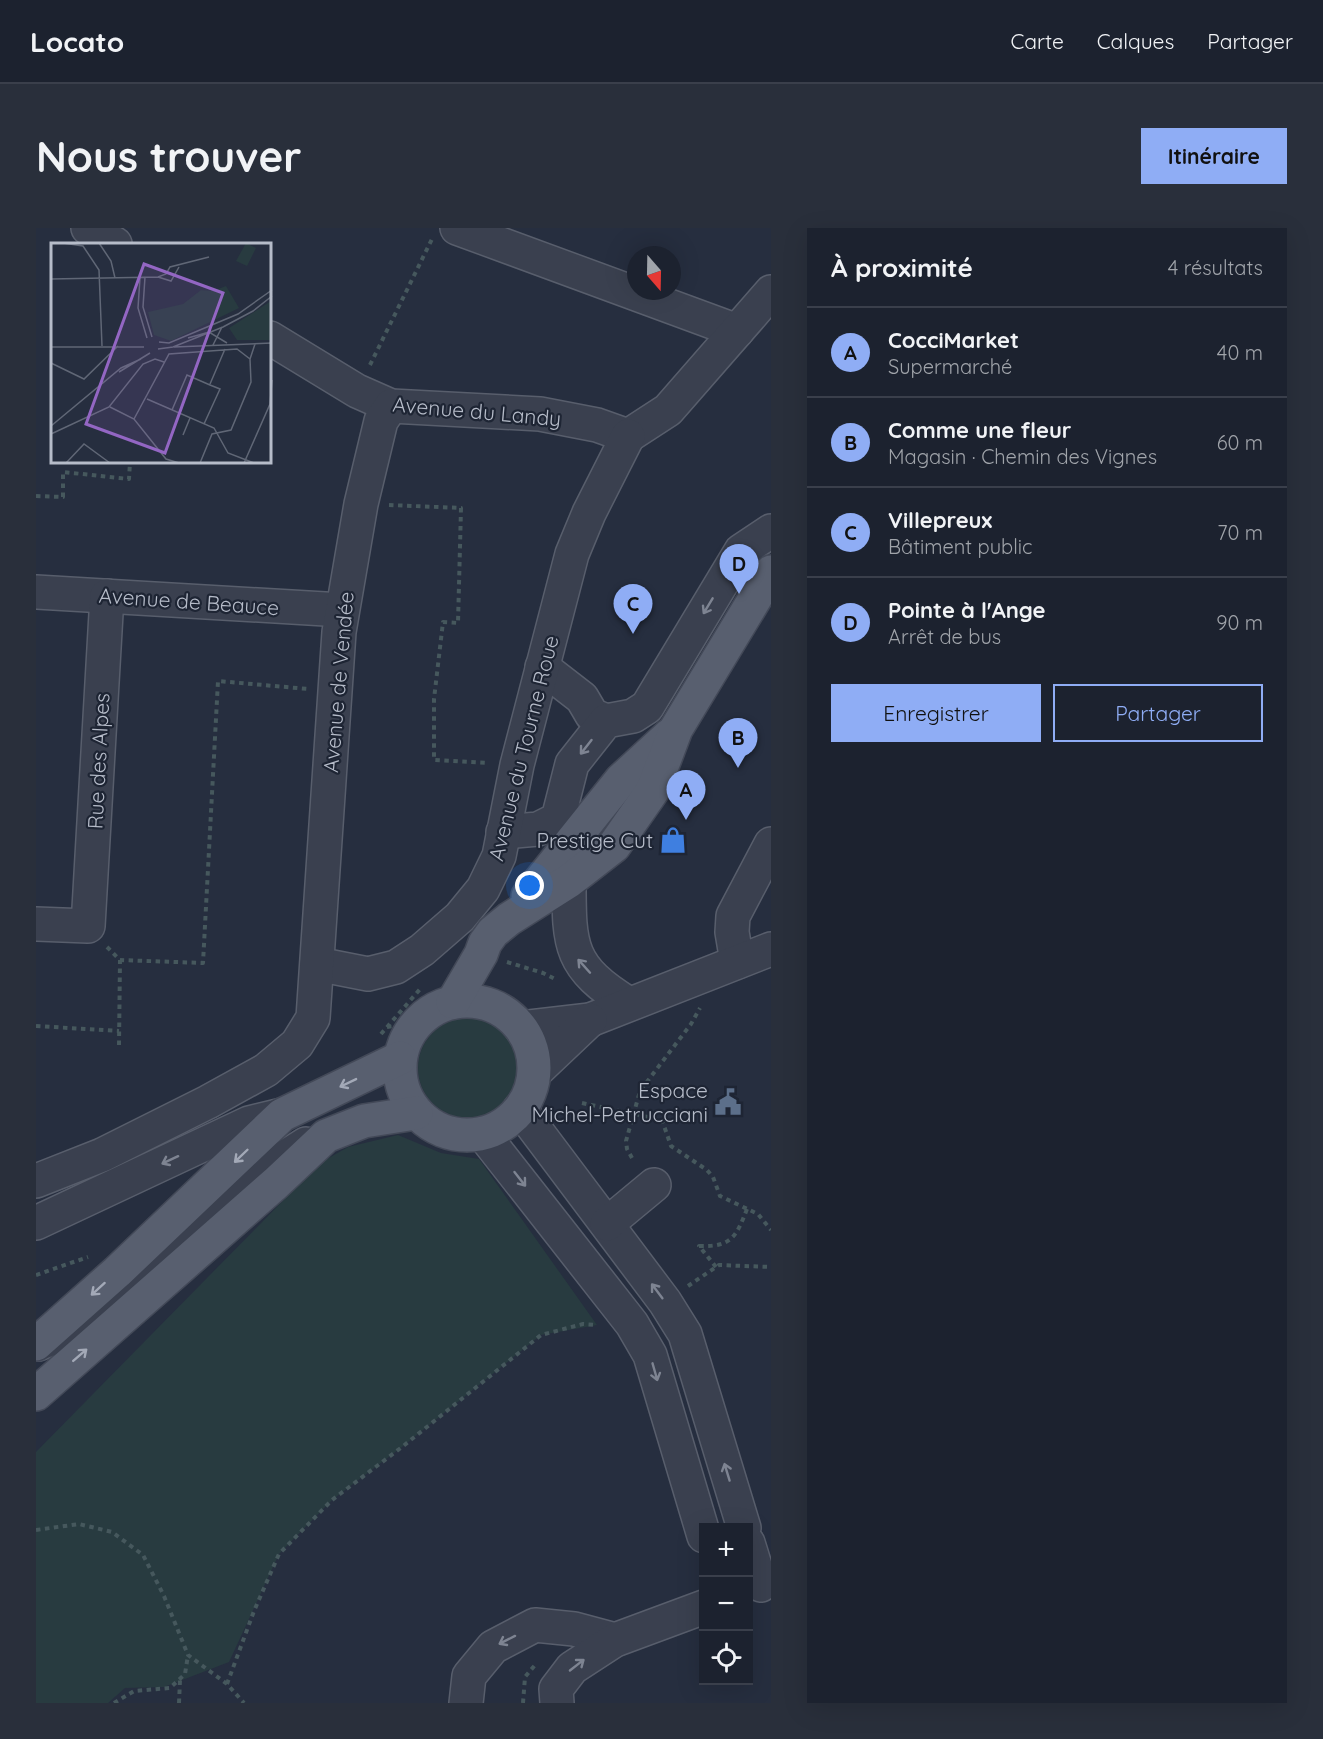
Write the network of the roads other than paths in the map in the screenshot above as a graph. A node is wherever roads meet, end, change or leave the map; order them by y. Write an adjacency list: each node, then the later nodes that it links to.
1 (88, 228): 3 (street)
2 (445, 233): 5 (street)
3 (113, 243)
4 (771, 292): 5 (street)
5 (737, 331): 8 (street)
6 (272, 339): 7 (street, Avenue du Landy)
7 (391, 406): 8 (street, Avenue du Landy); 13 (street, Avenue de Vendée)
8 (628, 436): 14 (street, Avenue du Tourne Roue)
9 (771, 531): 15 (street, one-way to 15)
10 (771, 572): 16 (main road)
11 (36, 592): 12 (street, Avenue de Beauce)
12 (107, 596): 13 (street, Avenue de Beauce); 21 (street, Rue des Alpes)
13 (342, 610): 25 (street, Avenue de Vendée)
14 (542, 667): 15 (street); 17 (street, Avenue du Tourne Roue)
15 (606, 721): 17 (street, one-way to 17)
16 (676, 729): 19 (main road); 20 (main road)
17 (503, 832): 25 (street, Avenue du Tourne Roue)
18 (771, 844): 24 (street)
19 (569, 881): 20 (main road); 27 (street, one-way to 19)
20 (509, 919): 23 (main road)
21 (36, 924)
22 (771, 949): 24 (street)
23 (494, 958): 26 (main road); 28 (main road)
24 (737, 962): 27 (street)
25 (317, 964): 37 (street)
26 (453, 1002): 28 (main road); 30 (main road)
27 (629, 1004): 29 (street)
28 (510, 1018): 29 (street); 31 (main road)
29 (590, 1020): 31 (street)
30 (400, 1058): 33 (main road); 34 (main road, one-way to 34)
31 (534, 1073): 32 (main road)
32 (520, 1109): 35 (main road); 42 (street)
33 (416, 1113): 35 (main road); 36 (main road)
34 (282, 1115): 40 (street, one-way to 40); 43 (main road, one-way to 43)
35 (483, 1134): 45 (street, one-way to 45)
36 (326, 1136): 43 (street); 44 (main road, one-way to 36)
37 (102, 1155): 38 (street); 40 (street)
38 (36, 1181)
39 (654, 1185): 42 (street)
40 (94, 1196): 41 (street)
41 (36, 1223)
42 (607, 1224): 46 (street, one-way to 42)
43 (36, 1344)
44 (36, 1394)
45 (700, 1523)
46 (743, 1523)
47 (753, 1561): 48 (street)
48 (760, 1586)
49 (699, 1609): 50 (street)
50 (615, 1640): 51 (street, one-way to 51); 52 (street, one-way to 50)
51 (466, 1703)
52 (557, 1703)

